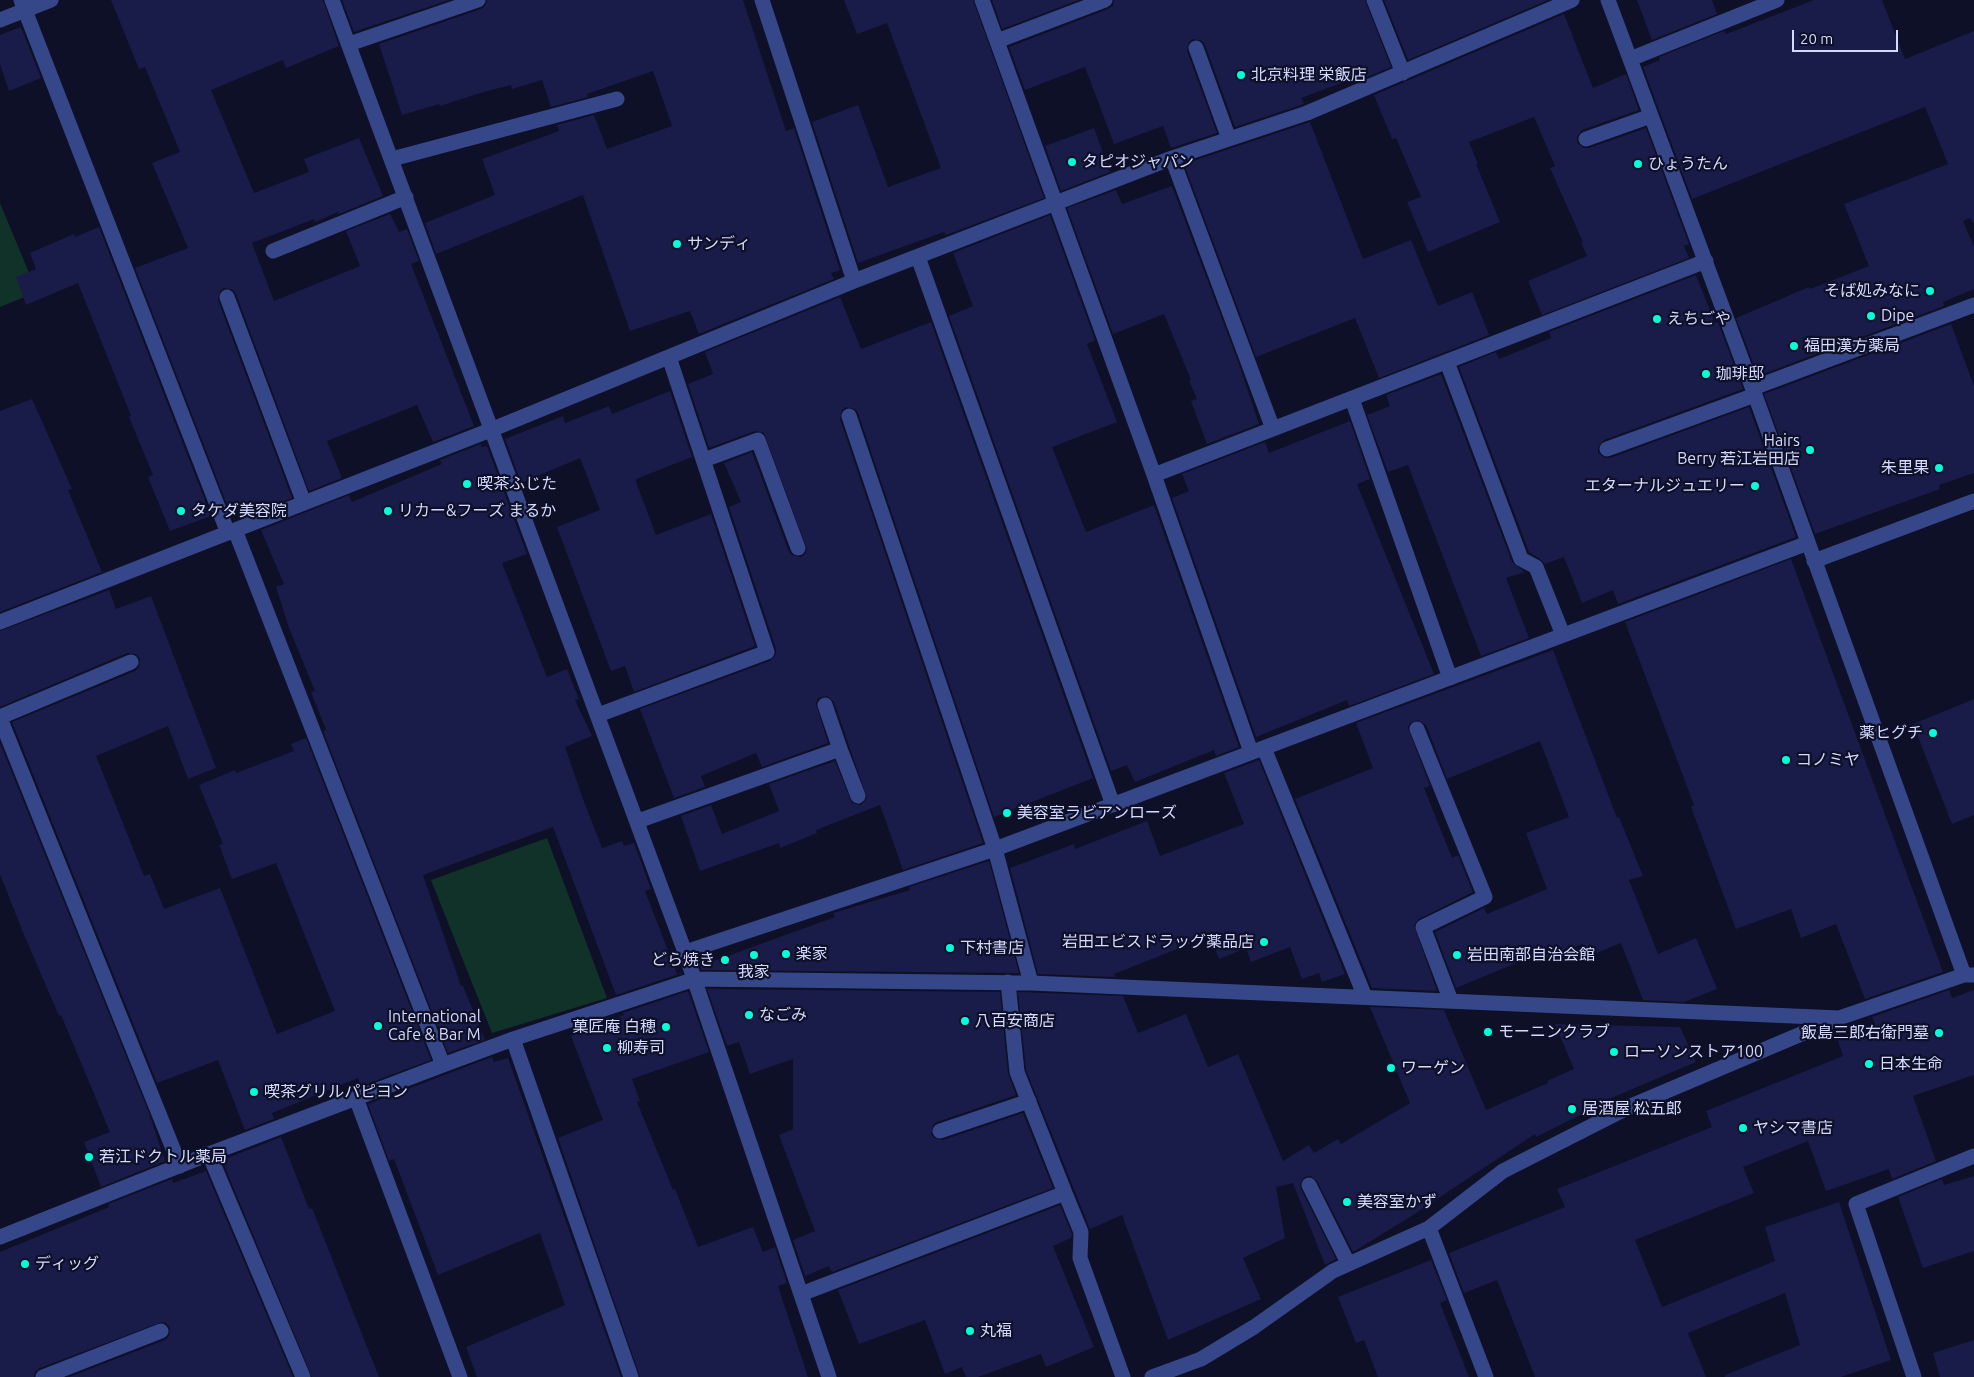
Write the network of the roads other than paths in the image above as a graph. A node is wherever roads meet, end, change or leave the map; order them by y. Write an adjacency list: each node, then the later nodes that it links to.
1 (51, 0): 11 (street)
2 (332, 0): 14 (street)
3 (478, 0): 14 (street)
4 (762, 0): 29 (street)
5 (982, 0): 13 (street)
6 (1106, 0): 13 (street)
7 (1374, 0): 17 (street)
8 (1572, 0): 17 (street)
9 (1608, 0): 16 (street)
10 (1778, 0): 16 (street)
11 (23, 5): 12 (street); 44 (street)
12 (0, 20)
13 (997, 41): 25 (street)
14 (349, 44): 23 (street)
15 (1196, 48): 20 (street)
16 (1630, 59): 19 (street)
17 (1403, 73): 20 (street)
18 (617, 99): 23 (street)
19 (1651, 116): 21 (street); 28 (street)
20 (1229, 139): 22 (street)
21 (1586, 139)
22 (1172, 158): 25 (street); 38 (street)
23 (392, 159): 24 (street)
24 (406, 197): 26 (street); 37 (street)
25 (1055, 203): 27 (street); 41 (street)
26 (273, 251)
27 (918, 256): 29 (street); 59 (street)
28 (1706, 261): 33 (street); 34 (street)
29 (854, 281): 32 (street)
30 (227, 297): 43 (street)
31 (1974, 305): 34 (street)
32 (669, 357): 37 (street); 40 (street)
33 (1446, 362): 35 (street); 49 (street)
34 (1754, 392): 39 (street); 45 (street)
35 (1352, 399): 38 (street); 51 (street)
36 (849, 416): 61 (street)
37 (492, 429): 43 (street); 53 (street)
38 (1273, 429): 41 (street)
39 (1607, 449)
40 (704, 460): 46 (street); 53 (street)
41 (1154, 476): 57 (street)
42 (1974, 501): 47 (street)
43 (304, 503): 44 (street)
44 (232, 531): 48 (street); 71 (street)
45 (1808, 543): 47 (street); 49 (street)
46 (798, 548)
47 (1814, 561): 63 (street)
48 (0, 622)
49 (1563, 635): 51 (street)
50 (131, 662): 54 (street)
51 (1450, 678): 57 (street)
52 (825, 705): 56 (street)
53 (598, 715): 60 (street)
54 (0, 717): 77 (street)
55 (1417, 729): 68 (street)
56 (840, 750): 58 (street); 60 (street)
57 (1258, 750): 59 (street); 67 (street)
58 (858, 796)
59 (1113, 805): 61 (street)
60 (638, 821): 62 (street)
61 (995, 849): 62 (street); 66 (street)
62 (685, 952): 64 (street)
63 (1969, 975): 69 (street)
64 (695, 979): 65 (street); 70 (street); 83 (street)
65 (1008, 982): 66 (street); 73 (street)
66 (1032, 983): 67 (street)
67 (1365, 997): 68 (street)
68 (1451, 1001): 69 (street)
69 (1839, 1018): 80 (street)
70 (513, 1039): 71 (street); 88 (street)
71 (443, 1065): 72 (street)
72 (356, 1098): 75 (street); 87 (street)
73 (1029, 1101): 74 (street); 79 (street)
74 (940, 1132)
75 (209, 1154): 77 (street); 86 (street)
76 (1974, 1156): 93 (street)
77 (180, 1166): 81 (street)
78 (1309, 1185): 82 (street)
79 (1065, 1193): 83 (street); 90 (street)
80 (1429, 1228): 82 (street); 92 (street)
81 (0, 1238)
82 (1348, 1263): 91 (street)
83 (801, 1294): 89 (street)
84 (161, 1331): 85 (street)
85 (43, 1377)
86 (303, 1377)
87 (460, 1377)
88 (631, 1377)
89 (829, 1377)
90 (1123, 1377)
91 (1152, 1377)
92 (1486, 1377)
93 (1914, 1377)

